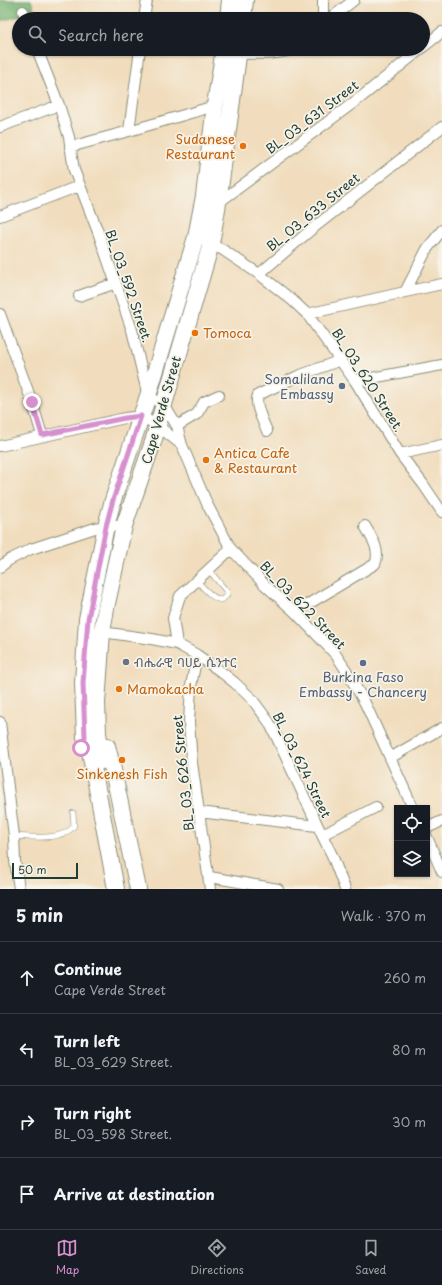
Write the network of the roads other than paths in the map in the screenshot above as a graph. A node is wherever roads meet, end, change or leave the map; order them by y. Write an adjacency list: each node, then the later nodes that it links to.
1 (147, 0): 6 (street)
2 (230, 0): 7 (main road)
3 (246, 0): 8 (main road)
4 (323, 0): 9 (street)
5 (354, 0): 10 (street)
6 (145, 12)
7 (229, 12)
8 (244, 12)
9 (323, 12)
10 (339, 12)
11 (442, 32): 12 (street, BL_03_631 Street)
12 (430, 42)
13 (40, 56): 19 (street, BL_03_592 Street.)
14 (139, 56): 23 (street)
15 (232, 56): 20 (main road, Cape Verde Street)
16 (234, 56): 18 (main road, Cape Verde Street)
17 (412, 56): 26 (street, BL_03_631 Street)
18 (232, 104): 20 (street); 26 (main road, Cape Verde Street)
19 (59, 105): 21 (street); 24 (street, BL_03_592 Street.)
20 (215, 105): 23 (street); 29 (main road, Cape Verde Street)
21 (0, 127)
22 (442, 127): 31 (street, BL_03_633 Street)
23 (129, 131): 24 (street)
24 (70, 147): 25 (street, BL_03_592 Street.)
25 (79, 186): 27 (street); 32 (street, BL_03_592 Street.)
26 (218, 203): 30 (main road, Cape Verde Street)
27 (0, 216)
28 (442, 230): 34 (street)
29 (196, 237): 30 (street); 42 (main road, Cape Verde Street)
30 (211, 244): 31 (street); 43 (main road, Cape Verde Street)
31 (259, 274): 37 (street, BL_03_620 Street.)
32 (116, 283): 35 (street); 42 (street, BL_03_592 Street.)
33 (442, 284): 34 (street)
34 (405, 292): 37 (street)
35 (79, 296)
36 (0, 314): 48 (street)
37 (307, 314): 38 (street, BL_03_620 Street.)
38 (340, 360): 40 (street, BL_03_620 Street.); 47 (street)
39 (442, 365): 40 (street)
40 (355, 381): 52 (street, BL_03_620 Street.)
41 (219, 395): 46 (street)
42 (148, 396): 43 (street); 44 (main road, Cape Verde Street)
43 (164, 405): 45 (main road, Cape Verde Street); 46 (street, BL_03_622 Street)
44 (141, 416): 45 (street); 48 (street); 54 (main road, Cape Verde Street)
45 (158, 426): 49 (street); 55 (main road, Cape Verde Street)
46 (177, 426): 49 (street, BL_03_622 Street)
47 (267, 431)
48 (42, 435): 51 (street)
49 (182, 445): 57 (street, BL_03_622 Street)
50 (442, 445): 52 (street)
51 (0, 446)
52 (400, 454): 53 (street, BL_03_620 Street.)
53 (442, 512)
54 (106, 526): 55 (street); 58 (street); 68 (main road, Cape Verde Street)
55 (124, 526): 62 (main road, Cape Verde Street)
56 (365, 526): 61 (street)
57 (231, 549): 59 (street); 61 (street, BL_03_622 Street)
58 (0, 567)
59 (208, 569): 60 (street); 60 (lane)
60 (196, 580): 63 (street)
61 (295, 612): 69 (street, BL_03_622 Street)
62 (102, 632): 63 (street, BL_03_624 Street); 66 (main road, Cape Verde Street)
63 (177, 644): 64 (street, BL_03_624 Street)
64 (197, 655): 73 (street, BL_03_626 Street); 77 (street, BL_03_624 Street)
65 (0, 722): 78 (street)
66 (98, 726): 70 (main road, Cape Verde Street); 86 (main road)
67 (442, 728): 69 (street)
68 (85, 737): 70 (main road, Cape Verde Street); 83 (main road)
69 (390, 758): 71 (street, BL_03_622 Street)
70 (100, 777): 84 (main road); 85 (main road)
71 (412, 805)
72 (376, 807): 77 (street)
73 (199, 812): 77 (street); 81 (street, BL_03_626 Street)
74 (73, 813): 78 (lane)
75 (442, 821): 76 (street)
76 (430, 827)
77 (320, 831): 89 (street, BL_03_624 Street)
78 (14, 836): 82 (street)
79 (429, 841): 80 (street)
80 (442, 872)
81 (210, 877): 87 (street, BL_03_626 Street); 88 (street)
82 (19, 889)
83 (106, 889)
84 (116, 889)
85 (125, 889)
86 (138, 889)
87 (210, 889)
88 (278, 889)
89 (345, 889)

